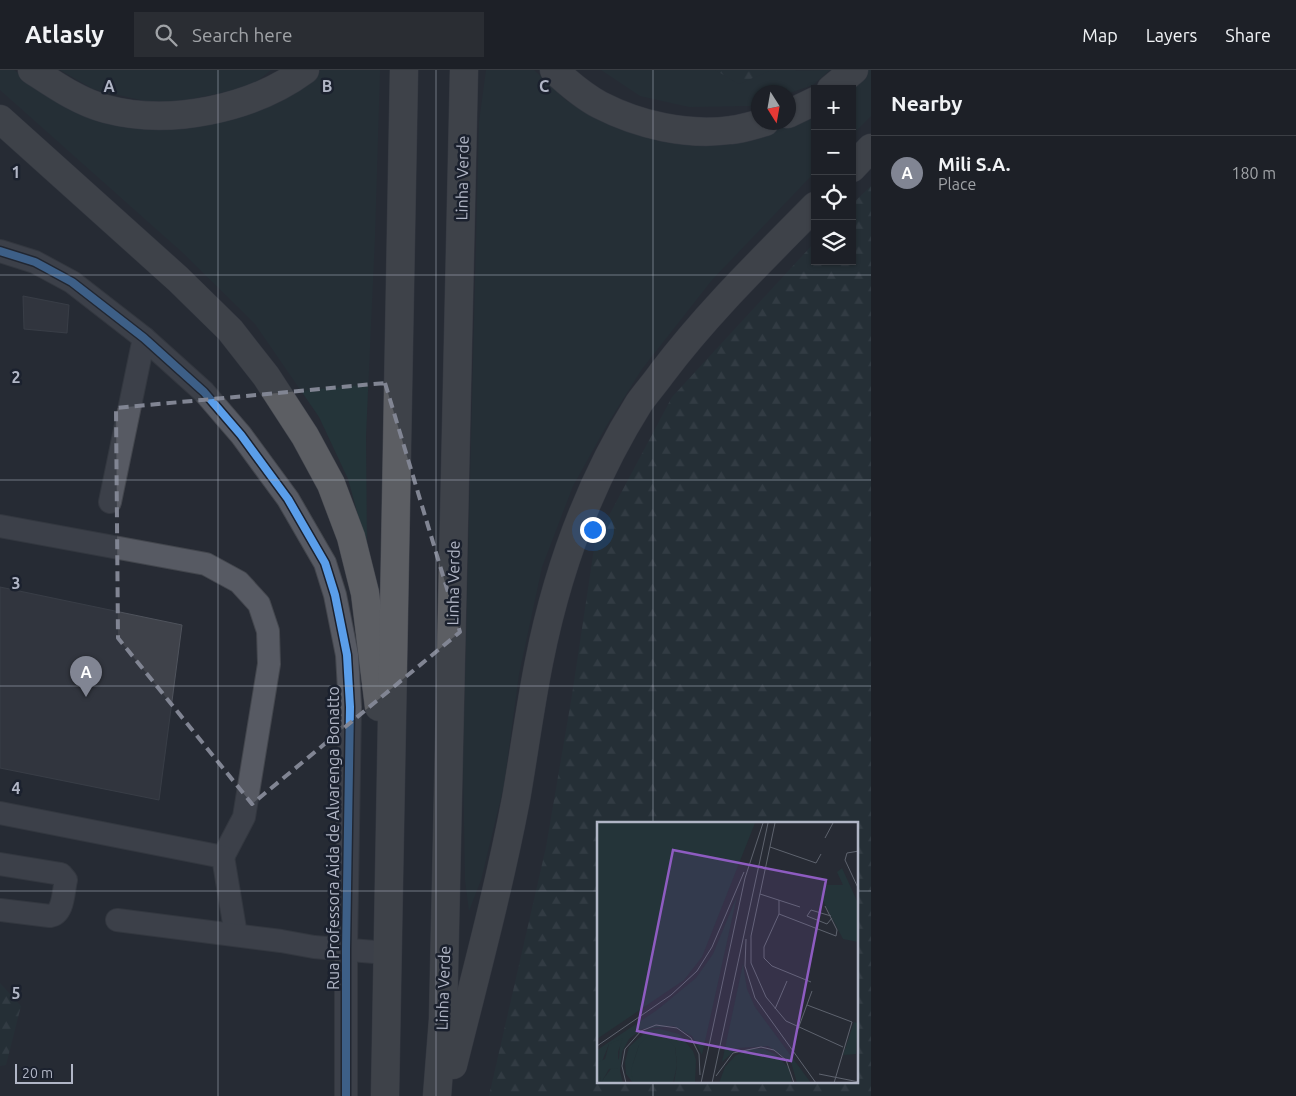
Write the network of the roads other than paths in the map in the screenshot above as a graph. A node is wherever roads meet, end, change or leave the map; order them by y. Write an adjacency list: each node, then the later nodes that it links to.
1 (32, 70): 2 (highway)
2 (305, 70)
3 (404, 70): 19 (highway)
4 (464, 70): 30 (highway, Linha Verde)
5 (554, 70): 11 (highway)
6 (854, 70): 7 (highway)
7 (836, 85)
8 (811, 103): 9 (highway)
9 (796, 110)
10 (0, 119): 19 (highway)
11 (751, 125)
12 (871, 148): 13 (highway)
13 (856, 164)
14 (811, 210): 31 (highway)
15 (0, 251): 16 (street, Rua Professora Aida de Alvarenga Bonatto)
16 (144, 338): 17 (street); 26 (street, Rua Professora Aida de Alvarenga Bonatto)
17 (110, 502)
18 (0, 526): 21 (street)
19 (391, 791): 27 (highway)
20 (0, 813): 21 (street)
21 (223, 856): 25 (street)
22 (0, 864): 23 (street)
23 (0, 910)
24 (117, 920): 25 (street)
25 (236, 935): 26 (street)
26 (346, 950): 27 (street); 28 (street, Rua Professora Aida de Alvarenga Bonatto)
27 (387, 953): 29 (highway)
28 (346, 1096)
29 (385, 1096)
30 (437, 1096)
31 (446, 1096)

